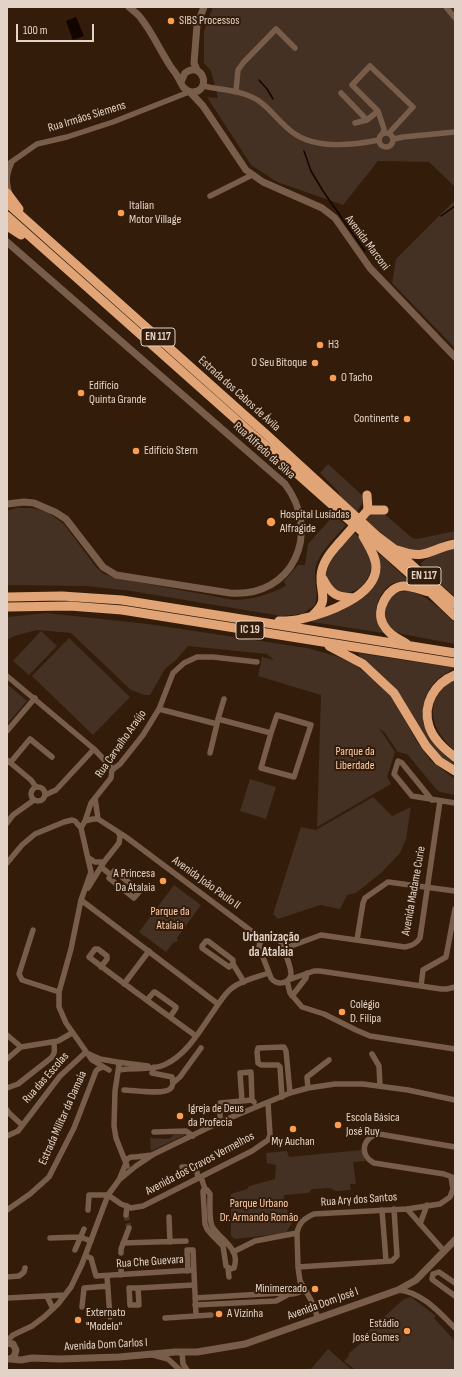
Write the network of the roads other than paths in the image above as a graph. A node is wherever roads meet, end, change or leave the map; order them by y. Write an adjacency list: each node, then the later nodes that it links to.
1 (129, 7): 7 (street)
2 (204, 7): 6 (street)
3 (446, 7): 4 (street)
4 (455, 18)
5 (295, 48): 9 (street)
6 (197, 70): 7 (street); 8 (street)
7 (182, 83): 10 (street); 12 (street, Rua Irmãos Siemens)
8 (201, 87): 9 (street); 10 (street); 13 (street, Avenida Marconi)
9 (236, 91): 20 (street)
10 (190, 92): 12 (street, Rua Irmãos Siemens); 13 (street, Avenida Marconi)
11 (341, 93): 15 (street)
12 (170, 98): 21 (street, Rua Irmãos Siemens)
13 (203, 106): 22 (street, Avenida Marconi)
14 (378, 111): 15 (street); 18 (street); 18 (street)
15 (367, 120): 16 (street)
16 (355, 123)
17 (455, 132): 19 (street)
18 (386, 133): 19 (street); 20 (street)
19 (394, 139): 20 (street)
20 (379, 140)
21 (10, 163): 24 (street)
22 (252, 175): 23 (street); 29 (street, Avenida Marconi)
23 (210, 196)
24 (8, 198): 36 (highway, Estrada dos Cabos de Ávila / EN 117)
25 (7, 216): 28 (highway, Estrada dos Cabos de Ávila / EN 117)
26 (7, 226): 28 (highway)
27 (7, 242): 31 (street, Rua Alfredo da Silva)
28 (38, 244): 34 (highway, Estrada dos Cabos de Ávila / EN 117)
29 (455, 357)
30 (367, 495): 32 (highway)
31 (7, 504)
32 (368, 510): 33 (highway); 37 (highway, bridge)
33 (384, 510)
34 (361, 530): 39 (highway, Estrada dos Cabos de Ávila / EN 117); 42 (highway)
35 (455, 544): 36 (highway)
36 (393, 548): 43 (highway, Estrada dos Cabos de Ávila / EN 117)
37 (321, 576): 42 (highway); 48 (highway)
38 (7, 592): 40 (highway)
39 (430, 592): 47 (highway, Estrada dos Cabos de Ávila / EN 117); 51 (highway)
40 (27, 596): 41 (highway, IC 19); 49 (highway, IC 19)
41 (7, 597)
42 (355, 598): 48 (highway)
43 (455, 604)
44 (24, 606): 45 (highway, IC 19); 46 (highway); 50 (highway, IC 19)
45 (7, 607)
46 (7, 611)
47 (455, 616)
48 (311, 617): 49 (highway)
49 (266, 622): 51 (highway, IC 19)
50 (323, 642): 54 (highway, IC 19); 69 (highway)
51 (410, 646): 52 (highway, IC 19)
52 (455, 653)
53 (257, 662): 59 (street, Rua Carvalho Araújo)
54 (455, 663)
55 (455, 675): 66 (highway)
56 (7, 676): 57 (street)
57 (35, 698): 61 (street); 63 (street)
58 (224, 699): 60 (street)
59 (159, 709): 60 (street); 68 (street, Rua Carvalho Araújo)
60 (218, 722): 62 (street); 64 (street)
61 (7, 731)
62 (271, 733): 62 (street)
63 (94, 749): 68 (street); 71 (street)
64 (210, 753)
65 (52, 757): 67 (street)
66 (455, 757)
67 (9, 761): 70 (street)
68 (112, 770): 72 (street, Rua Carvalho Araújo)
69 (455, 771)
70 (36, 787): 71 (street); 73 (street)
71 (45, 795): 73 (street)
72 (95, 798): 77 (street); 78 (street, Rua Carvalho Araújo)
73 (34, 800): 79 (street)
74 (432, 800): 74 (street); 75 (street)
75 (440, 801): 76 (street); 88 (street, Avenida Madame Curie)
76 (455, 803)
77 (98, 819): 78 (street); 81 (street)
78 (85, 821): 80 (street)
79 (7, 823)
80 (82, 828): 84 (street); 85 (street)
81 (118, 832): 82 (street); 83 (street, Avenida João Paulo II)
82 (119, 843): 83 (street); 86 (street)
83 (136, 845): 93 (street, Avenida João Paulo II)
84 (89, 858): 86 (street); 90 (street)
85 (7, 863)
86 (103, 865): 87 (street); 90 (street)
87 (111, 875): 87 (street)
88 (427, 887): 89 (street); 94 (street); 94 (street, Avenida Madame Curie)
89 (455, 891)
90 (81, 900): 96 (street); 106 (street)
91 (455, 909): 104 (street)
92 (33, 930): 106 (street)
93 (262, 939): 95 (street); 99 (street)
94 (357, 940): 95 (street, Avenida Madame Curie)
95 (283, 949): 101 (street)
96 (149, 951): 103 (street); 109 (street)
97 (233, 964): 97 (street); 102 (street)
98 (101, 967): 98 (street); 103 (street)
99 (269, 973): 101 (street); 102 (street)
100 (307, 973): 101 (street); 104 (street); 107 (street)
101 (287, 980): 107 (street)
102 (244, 982): 109 (street)
103 (124, 984): 108 (street)
104 (421, 986): 105 (street)
105 (455, 987)
106 (59, 992): 111 (street)
107 (292, 996): 117 (street)
108 (147, 1000): 110 (street); 110 (street)
109 (218, 1004): 113 (street)
110 (170, 1017): 113 (street)
111 (72, 1033): 114 (street); 118 (street)
112 (7, 1035): 115 (street)
113 (196, 1036): 124 (street)
114 (54, 1042): 115 (street); 129 (street)
115 (21, 1047): 120 (street)
116 (202, 1048): 127 (street)
117 (455, 1049)
118 (86, 1052): 122 (street); 123 (street); 142 (street, Rua das Escolas)
119 (372, 1054): 128 (street)
120 (7, 1059)
121 (329, 1060): 130 (street)
122 (115, 1062): 124 (street); 125 (street); 126 (street)
123 (103, 1067): 125 (street); 162 (street, Estrada Militar da Damaia)
124 (154, 1067): 126 (street); 127 (street)
125 (110, 1071): 126 (street); 132 (street)
126 (118, 1071): 132 (street)
127 (173, 1083): 131 (street)
128 (380, 1086): 130 (street); 136 (street)
129 (7, 1088)
130 (308, 1088): 133 (street)
131 (124, 1090)
132 (115, 1091): 146 (street)
133 (290, 1093): 134 (street); 134 (street)
134 (282, 1097): 138 (street)
135 (252, 1100): 137 (street); 137 (street); 139 (street)
136 (455, 1100)
137 (242, 1101): 141 (street)
138 (268, 1103): 139 (street); 153 (street, Avenida dos Cravos Vermelhos)
139 (258, 1106): 141 (street)
140 (7, 1110): 142 (street)
141 (220, 1122): 145 (street)
142 (22, 1126): 144 (street, Rua das Escolas)
143 (154, 1132): 145 (street)
144 (7, 1136)
145 (193, 1136): 148 (street)
146 (120, 1146): 149 (street); 150 (street)
147 (455, 1147): 154 (street)
148 (154, 1154): 149 (street); 151 (street)
149 (133, 1157): 150 (street); 151 (street)
150 (126, 1163): 151 (street); 155 (street)
151 (136, 1166): 155 (street)
152 (182, 1168): 153 (street)
153 (200, 1178): 156 (street); 159 (street, Avenida dos Cravos Vermelhos)
154 (453, 1178): 158 (street, Rua Ary dos Santos)
155 (119, 1180): 157 (street)
156 (205, 1189): 181 (street); 187 (street)
157 (108, 1195): 159 (street); 163 (street); 174 (street)
158 (427, 1205): 161 (street, Rua Ary dos Santos); 167 (street)
159 (127, 1206): 165 (street)
160 (394, 1209): 161 (street, Rua Ary dos Santos); 164 (street, Rua Ary dos Santos); 183 (street)
161 (407, 1209): 167 (street)
162 (7, 1210)
163 (88, 1210)
164 (382, 1210): 170 (street, Rua Ary dos Santos); 183 (street)
165 (126, 1215)
166 (169, 1217): 176 (street)
167 (420, 1224): 179 (street)
168 (129, 1228): 177 (street)
169 (84, 1229): 171 (street)
170 (297, 1233): 181 (street); 185 (street)
171 (80, 1237): 172 (street); 174 (street); 178 (street)
172 (50, 1238)
173 (455, 1240): 179 (street, Avenida Dom José I)
174 (91, 1241): 182 (street)
175 (186, 1241): 176 (street)
176 (170, 1242): 177 (street)
177 (123, 1243): 180 (street)
178 (75, 1250)
179 (444, 1251): 188 (street, Avenida Dom José I)
180 (121, 1252)
181 (233, 1252): 187 (street)
182 (86, 1256): 191 (street, Rua Che Guevara); 202 (street)
183 (386, 1261): 185 (street)
184 (121, 1263): 190 (street)
185 (298, 1267): 199 (street)
186 (25, 1268): 192 (street)
187 (228, 1268): 193 (street)
188 (427, 1268): 189 (street); 195 (street, Avenida Dom José I)
189 (433, 1274): 194 (street); 205 (street)
190 (121, 1275): 191 (street, Rua Che Guevara); 196 (street, Rua Che Guevara)
191 (107, 1276): 197 (street)
192 (7, 1277)
193 (229, 1277)
194 (455, 1283)
195 (410, 1284): 200 (street, Avenida Dom José I); 201 (street)
196 (194, 1285): 198 (street); 207 (street)
197 (108, 1286): 209 (street); 213 (street)
198 (138, 1288)
199 (304, 1290): 203 (street); 215 (street)
200 (398, 1290): 201 (street); 215 (street, Avenida Dom José I)
201 (414, 1294): 216 (street)
202 (65, 1295): 204 (street); 210 (street)
203 (287, 1295): 207 (street); 208 (street)
204 (47, 1296): 206 (street); 210 (street)
205 (455, 1296)
206 (7, 1298)
207 (195, 1298): 208 (street)
208 (195, 1305): 212 (street)
209 (82, 1307)
210 (52, 1309): 217 (street)
211 (210, 1315): 212 (street)
212 (196, 1316): 214 (street)
213 (110, 1317)
214 (165, 1318)
215 (318, 1318): 220 (street, Avenida Dom José I)
216 (455, 1328)
217 (23, 1331): 218 (street); 219 (street)
218 (7, 1342): 219 (street, Avenida Dom Carlos I)
219 (16, 1349): 222 (street, Avenida Dom Carlos I); 223 (street)
220 (182, 1352): 221 (street, Avenida Dom Carlos I); 225 (street)
221 (151, 1355): 222 (street, Avenida Dom Carlos I); 224 (street)
222 (32, 1358): 223 (street, Avenida Dom Carlos I)
223 (8, 1359)
224 (180, 1370)
225 (187, 1370)

